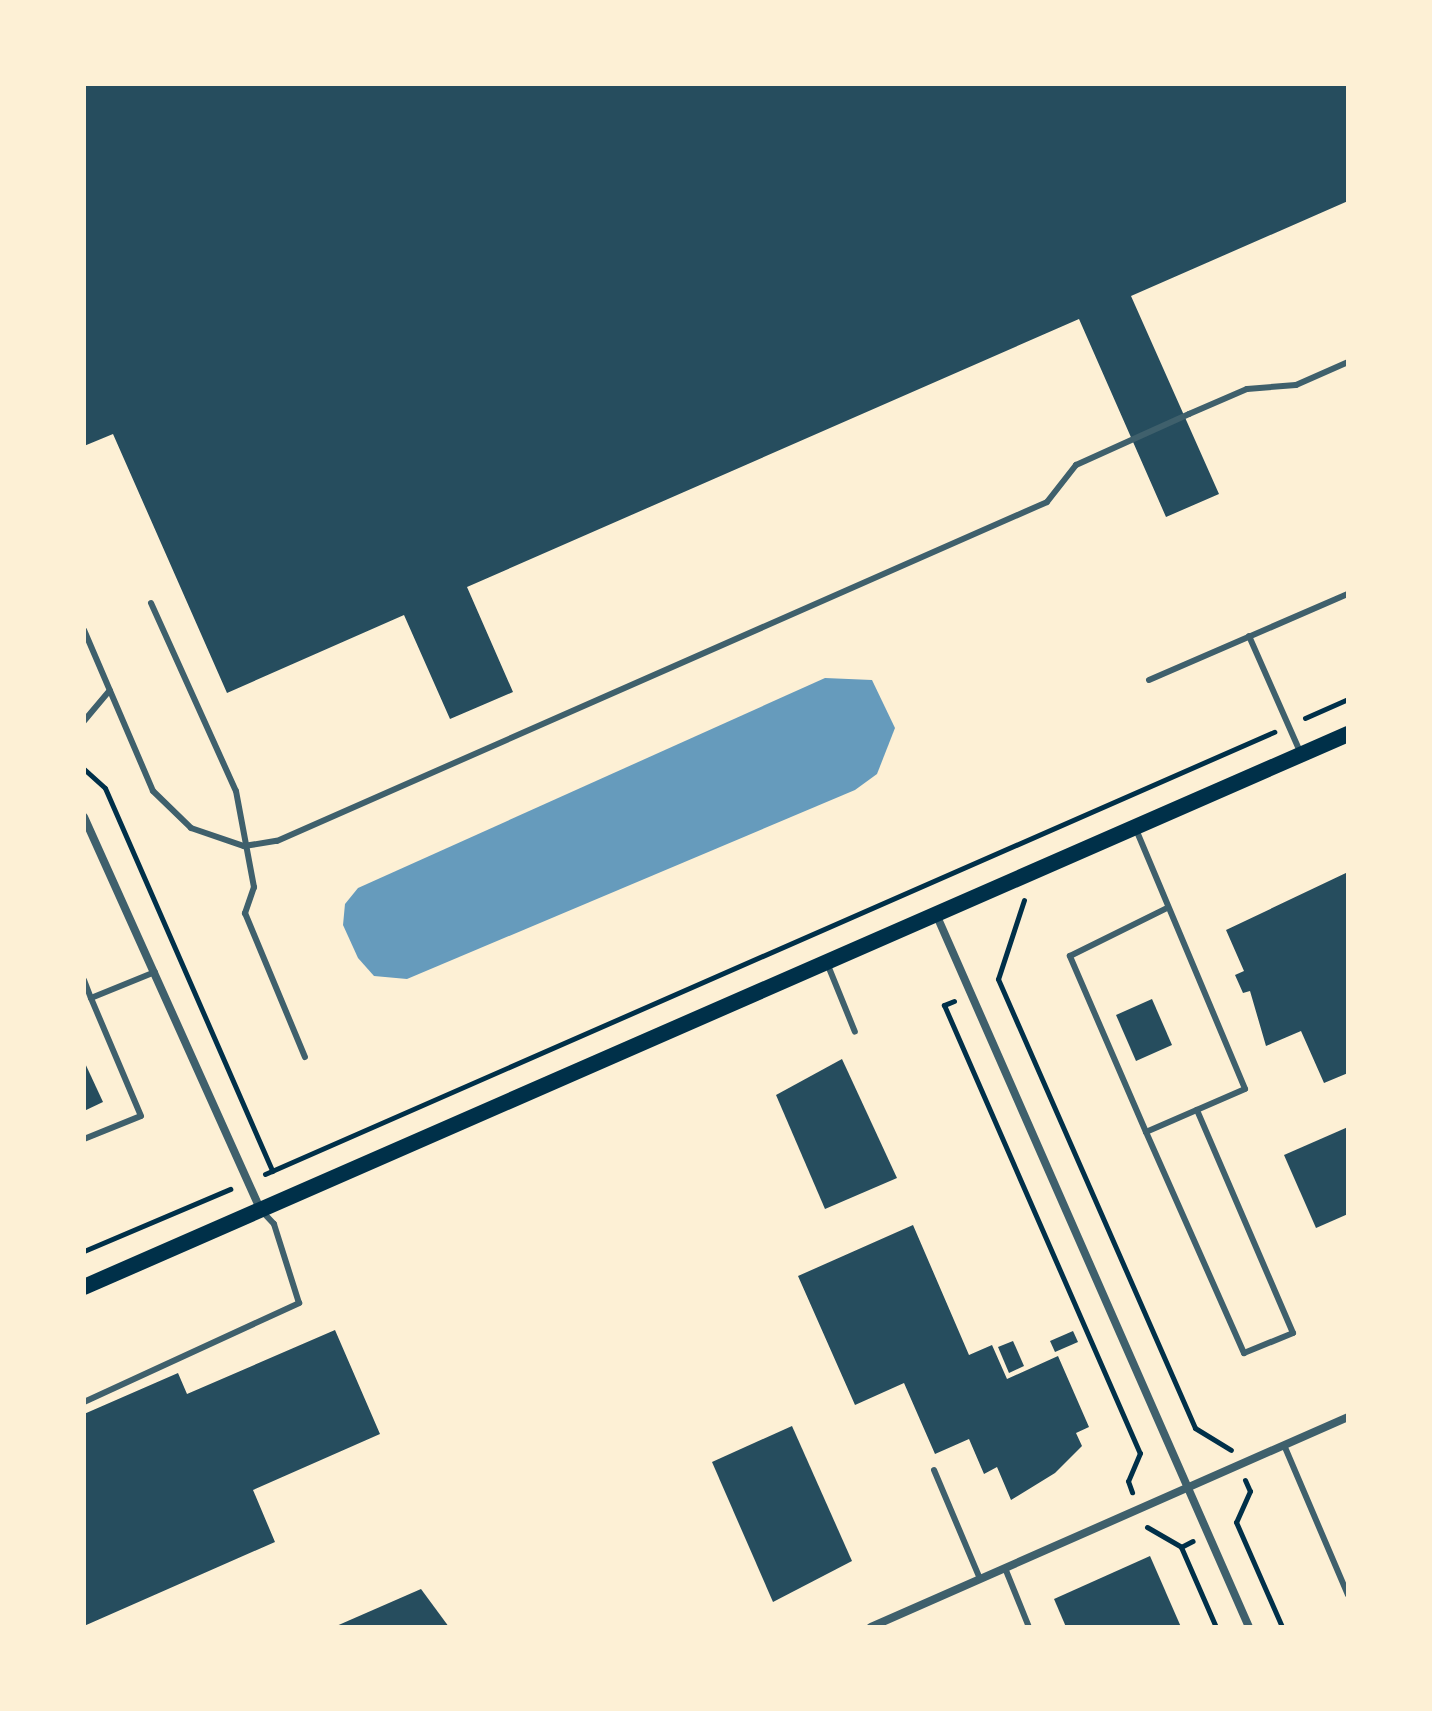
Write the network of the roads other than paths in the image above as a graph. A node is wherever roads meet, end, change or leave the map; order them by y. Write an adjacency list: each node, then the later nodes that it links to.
1 (1348, 362): 13 (lane)
2 (1348, 594): 5 (lane)
3 (151, 603): 13 (lane)
4 (84, 630): 7 (lane)
5 (1249, 636): 6 (lane); 10 (lane)
6 (1149, 680)
7 (110, 690): 8 (lane); 13 (lane)
8 (84, 721)
9 (1348, 734): 10 (main road)
10 (1301, 754): 12 (main road)
11 (84, 817): 17 (street)
12 (1135, 827): 14 (lane); 15 (main road)
13 (244, 846): 21 (lane)
14 (1167, 908): 22 (lane); 23 (lane)
15 (936, 914): 16 (main road); 31 (street)
16 (827, 963): 20 (lane); 25 (main road)
17 (155, 972): 19 (lane); 25 (street)
18 (84, 980): 19 (lane)
19 (91, 998): 24 (lane)
20 (855, 1032)
21 (305, 1057)
22 (1197, 1110): 23 (lane); 23 (lane)
23 (1146, 1132)
24 (84, 1139)
25 (261, 1210): 26 (main road); 27 (lane)
26 (84, 1287)
27 (84, 1402)
28 (1348, 1417): 29 (street)
29 (1284, 1445): 31 (street); 34 (lane)
30 (934, 1470): 33 (lane)
31 (1188, 1487): 32 (street); 37 (street)
32 (1005, 1568): 33 (street); 36 (lane)
33 (980, 1579): 35 (street)
34 (1348, 1595)
35 (871, 1627)
36 (1029, 1627)
37 (1249, 1627)

